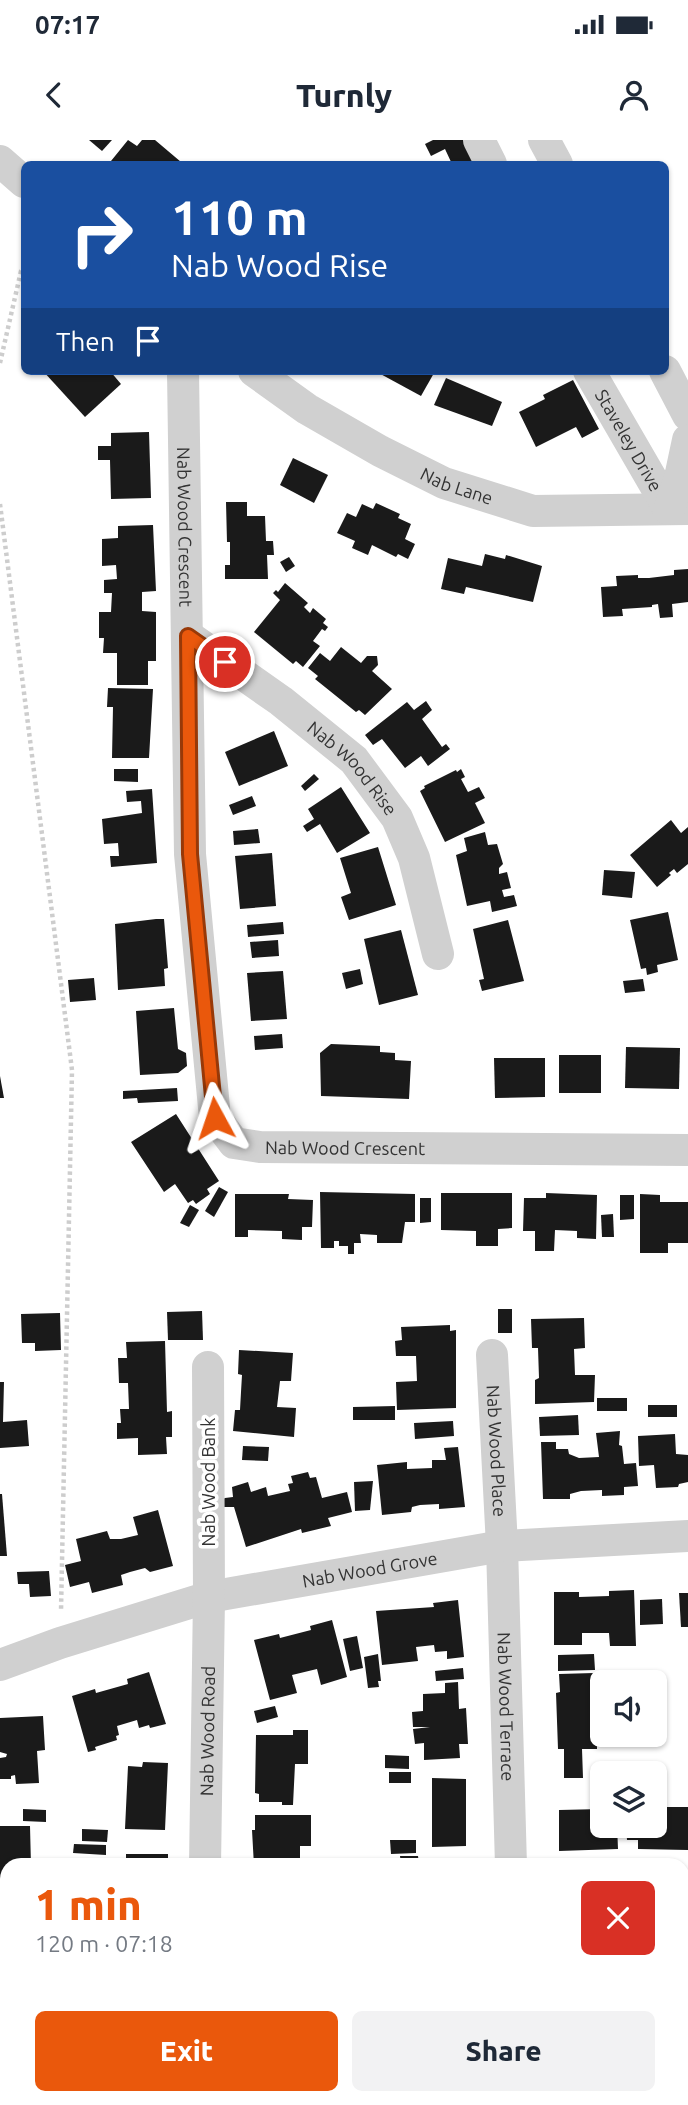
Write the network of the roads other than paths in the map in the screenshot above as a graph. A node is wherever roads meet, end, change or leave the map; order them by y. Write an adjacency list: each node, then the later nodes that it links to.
1 (479, 140): 3 (street)
2 (544, 140): 4 (street)
3 (490, 161)
4 (555, 161)
5 (0, 162): 6 (street)
6 (21, 180)
7 (183, 375): 14 (street, Nab Wood Crescent)
8 (260, 375): 13 (street, Nab Lane)
9 (592, 375): 13 (street, Staveley Drive)
10 (667, 375): 11 (street)
11 (688, 415)
12 (688, 440): 13 (street)
13 (678, 509)
14 (188, 636): 15 (street, Nab Wood Rise); 16 (street, Nab Wood Crescent)
15 (438, 954)
16 (688, 1150)
17 (492, 1355): 20 (street, Nab Wood Place)
18 (208, 1367): 21 (street, Nab Wood Bank)
19 (688, 1536): 20 (street, Nab Wood Grove)
20 (502, 1546): 21 (street, Nab Wood Grove); 24 (street, Nab Wood Terrace)
21 (209, 1597): 22 (street, Nab Wood Grove); 23 (street, Nab Wood Road)
22 (0, 1665)
23 (205, 1858)
24 (511, 1858)

